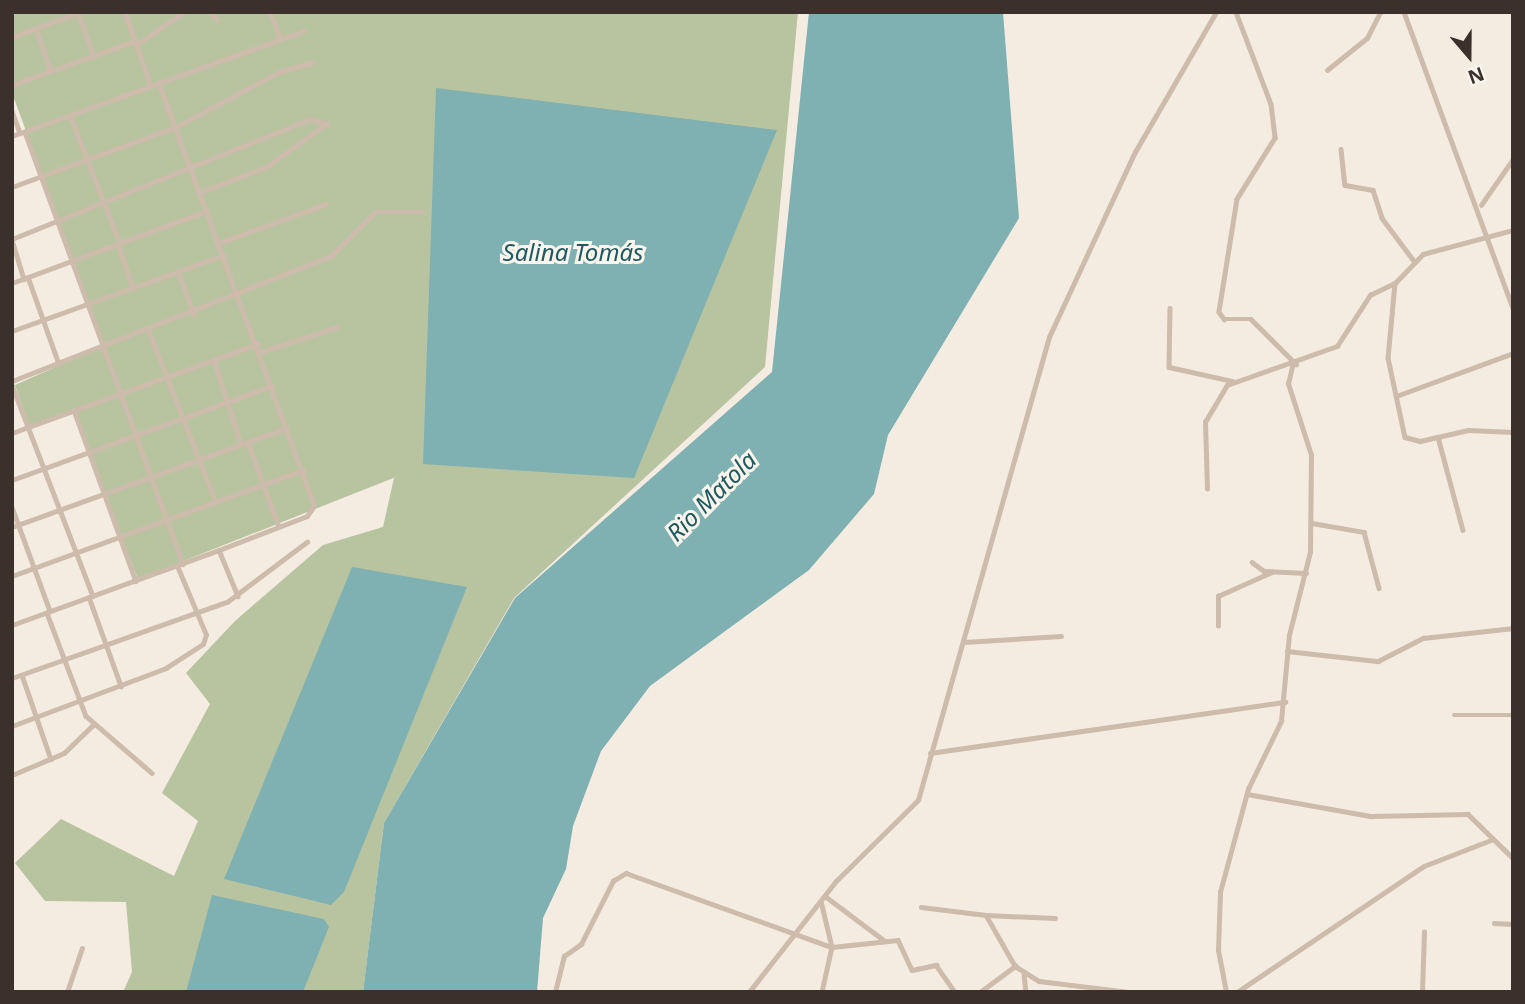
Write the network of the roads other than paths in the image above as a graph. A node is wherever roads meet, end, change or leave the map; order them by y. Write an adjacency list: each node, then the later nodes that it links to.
1 (79, 12): 11 (street); 16 (street)
2 (125, 12): 15 (street)
3 (184, 12): 15 (street)
4 (211, 12): 10 (street)
5 (270, 12): 14 (street)
6 (1216, 12): 126 (street)
7 (1236, 12): 70 (street)
8 (1380, 12): 19 (street)
9 (1404, 12): 37 (street)
10 (217, 20)
11 (36, 28): 13 (street); 18 (street)
12 (304, 31): 14 (street)
13 (12, 37)
14 (281, 39): 20 (street)
15 (135, 43): 16 (street); 22 (street)
16 (94, 56): 18 (street)
17 (313, 62): 25 (street)
18 (51, 71): 21 (street)
19 (1327, 71)
20 (158, 83): 22 (street); 25 (street)
21 (12, 85)
22 (151, 86): 24 (street)
23 (12, 111): 26 (street)
24 (70, 116): 26 (street); 30 (street)
25 (176, 127): 30 (street); 31 (street)
26 (22, 132): 27 (street); 32 (street)
27 (12, 136)
28 (1341, 149): 48 (street)
29 (1513, 159): 37 (street)
30 (86, 160): 32 (street); 35 (street)
31 (192, 169): 34 (street); 34 (street); 35 (street)
32 (41, 177): 33 (street); 40 (street)
33 (12, 187)
34 (200, 193): 38 (street)
35 (104, 203): 40 (street); 45 (street)
36 (326, 204): 44 (street)
37 (1480, 206): 42 (street)
38 (207, 212): 44 (street); 45 (street)
39 (423, 212): 55 (street)
40 (57, 221): 43 (street); 47 (street)
41 (1513, 230): 42 (street)
42 (1489, 232): 48 (street); 54 (street)
43 (12, 239): 50 (street)
44 (219, 243): 46 (street)
45 (119, 244): 47 (street); 53 (street)
46 (223, 255): 49 (street); 55 (street)
47 (71, 261): 50 (street); 56 (street)
48 (1413, 261): 52 (street)
49 (178, 271): 53 (street); 59 (street)
50 (26, 278): 51 (street); 60 (street)
51 (12, 283)
52 (1395, 283): 70 (street); 76 (street)
53 (132, 288): 56 (street)
54 (1511, 296): 58 (street)
55 (240, 297): 59 (street); 64 (street)
56 (86, 305): 60 (street); 65 (street)
57 (1170, 308): 72 (street)
58 (1513, 308)
59 (194, 314): 63 (street)
60 (43, 320): 62 (street); 69 (street)
61 (337, 327): 66 (street)
62 (12, 331)
63 (149, 331): 65 (street); 71 (street)
64 (258, 344): 66 (street); 68 (street)
65 (101, 349): 69 (street); 75 (street)
66 (261, 352): 74 (street)
67 (1513, 353): 76 (street)
68 (214, 360): 71 (street); 77 (street)
69 (59, 364): 73 (street)
70 (1294, 365): 72 (street); 101 (street)
71 (167, 376): 75 (street); 79 (street)
72 (1233, 381): 95 (street)
73 (12, 383): 80 (street)
74 (271, 386): 77 (street); 81 (street)
75 (119, 393): 78 (street); 84 (street)
76 (1399, 395): 85 (street)
77 (227, 402): 79 (street); 87 (street)
78 (74, 410): 80 (street); 88 (street)
79 (183, 417): 84 (street); 89 (street)
80 (29, 427): 83 (street); 90 (street)
81 (287, 428): 86 (street); 91 (street)
82 (1513, 432): 85 (street)
83 (12, 433)
84 (135, 436): 88 (street); 92 (street)
85 (1438, 437): 105 (street)
86 (248, 442): 87 (street); 94 (street)
87 (241, 444): 89 (street)
88 (88, 453): 90 (street); 96 (street)
89 (199, 460): 92 (street); 97 (street)
90 (45, 469): 93 (street); 99 (street)
91 (303, 470): 94 (street); 104 (street)
92 (150, 477): 96 (street); 100 (street)
93 (12, 480)
94 (264, 484): 97 (street); 104 (street)
95 (1207, 489)
96 (105, 494): 99 (street); 106 (street)
97 (216, 502): 100 (street)
98 (12, 507): 102 (street)
99 (61, 510): 102 (street); 109 (street)
100 (168, 519): 106 (street); 111 (street)
101 (1312, 523): 114 (street); 117 (street)
102 (19, 525): 103 (street); 112 (street)
103 (12, 527)
104 (279, 527): 108 (street)
105 (1463, 530)
106 (121, 536): 109 (street); 116 (street)
107 (307, 541): 119 (street)
108 (219, 550): 111 (street); 119 (street)
109 (77, 552): 112 (street); 118 (street)
110 (1252, 562): 113 (street)
111 (180, 565): 116 (street); 121 (street)
112 (35, 568): 115 (street); 120 (street)
113 (1272, 572): 114 (street); 123 (street)
114 (1306, 573): 128 (street)
115 (12, 576)
116 (136, 581): 118 (street)
117 (1379, 588)
118 (91, 596): 120 (street); 127 (street)
119 (238, 596): 121 (street)
120 (49, 612): 122 (street); 129 (street)
121 (195, 614): 127 (street); 132 (street)
122 (12, 625)
123 (1218, 626)
124 (1513, 628): 128 (street)
125 (1061, 636): 126 (street)
126 (964, 642): 140 (street)
127 (106, 645): 129 (street); 132 (street)
128 (1287, 651): 134 (street)
129 (63, 660): 130 (street); 133 (street)
130 (22, 674): 131 (street); 137 (street)
131 (12, 678)
132 (121, 686): 133 (street)
133 (78, 701): 137 (street); 138 (street)
134 (1285, 702): 140 (street); 144 (street)
135 (1454, 715): 136 (street)
136 (1513, 715)
137 (38, 718): 139 (street); 141 (street)
138 (94, 724): 141 (street); 142 (street)
139 (12, 726)
140 (930, 753): 147 (street)
141 (51, 758): 143 (street)
142 (152, 773)
143 (12, 775)
144 (1247, 794): 145 (street); 168 (street)
145 (1491, 840): 146 (street); 169 (street)
146 (1513, 858)
147 (822, 898): 154 (street); 155 (street); 156 (street)
148 (921, 907): 149 (street)
149 (986, 915): 150 (street); 158 (street)
150 (1055, 918)
151 (1494, 923): 152 (street)
152 (1513, 923)
153 (1424, 932): 170 (street)
154 (791, 933): 156 (street); 161 (street); 162 (street)
155 (885, 941): 156 (street); 164 (street)
156 (832, 947): 163 (street)
157 (82, 948): 160 (street)
158 (1015, 965): 159 (street); 165 (street)
159 (1024, 975): 166 (street); 167 (street)
160 (67, 992)
161 (555, 992)
162 (750, 992)
163 (822, 992)
164 (955, 992)
165 (980, 992)
166 (1026, 992)
167 (1130, 992)
168 (1226, 992)
169 (1237, 992)
170 (1422, 992)

